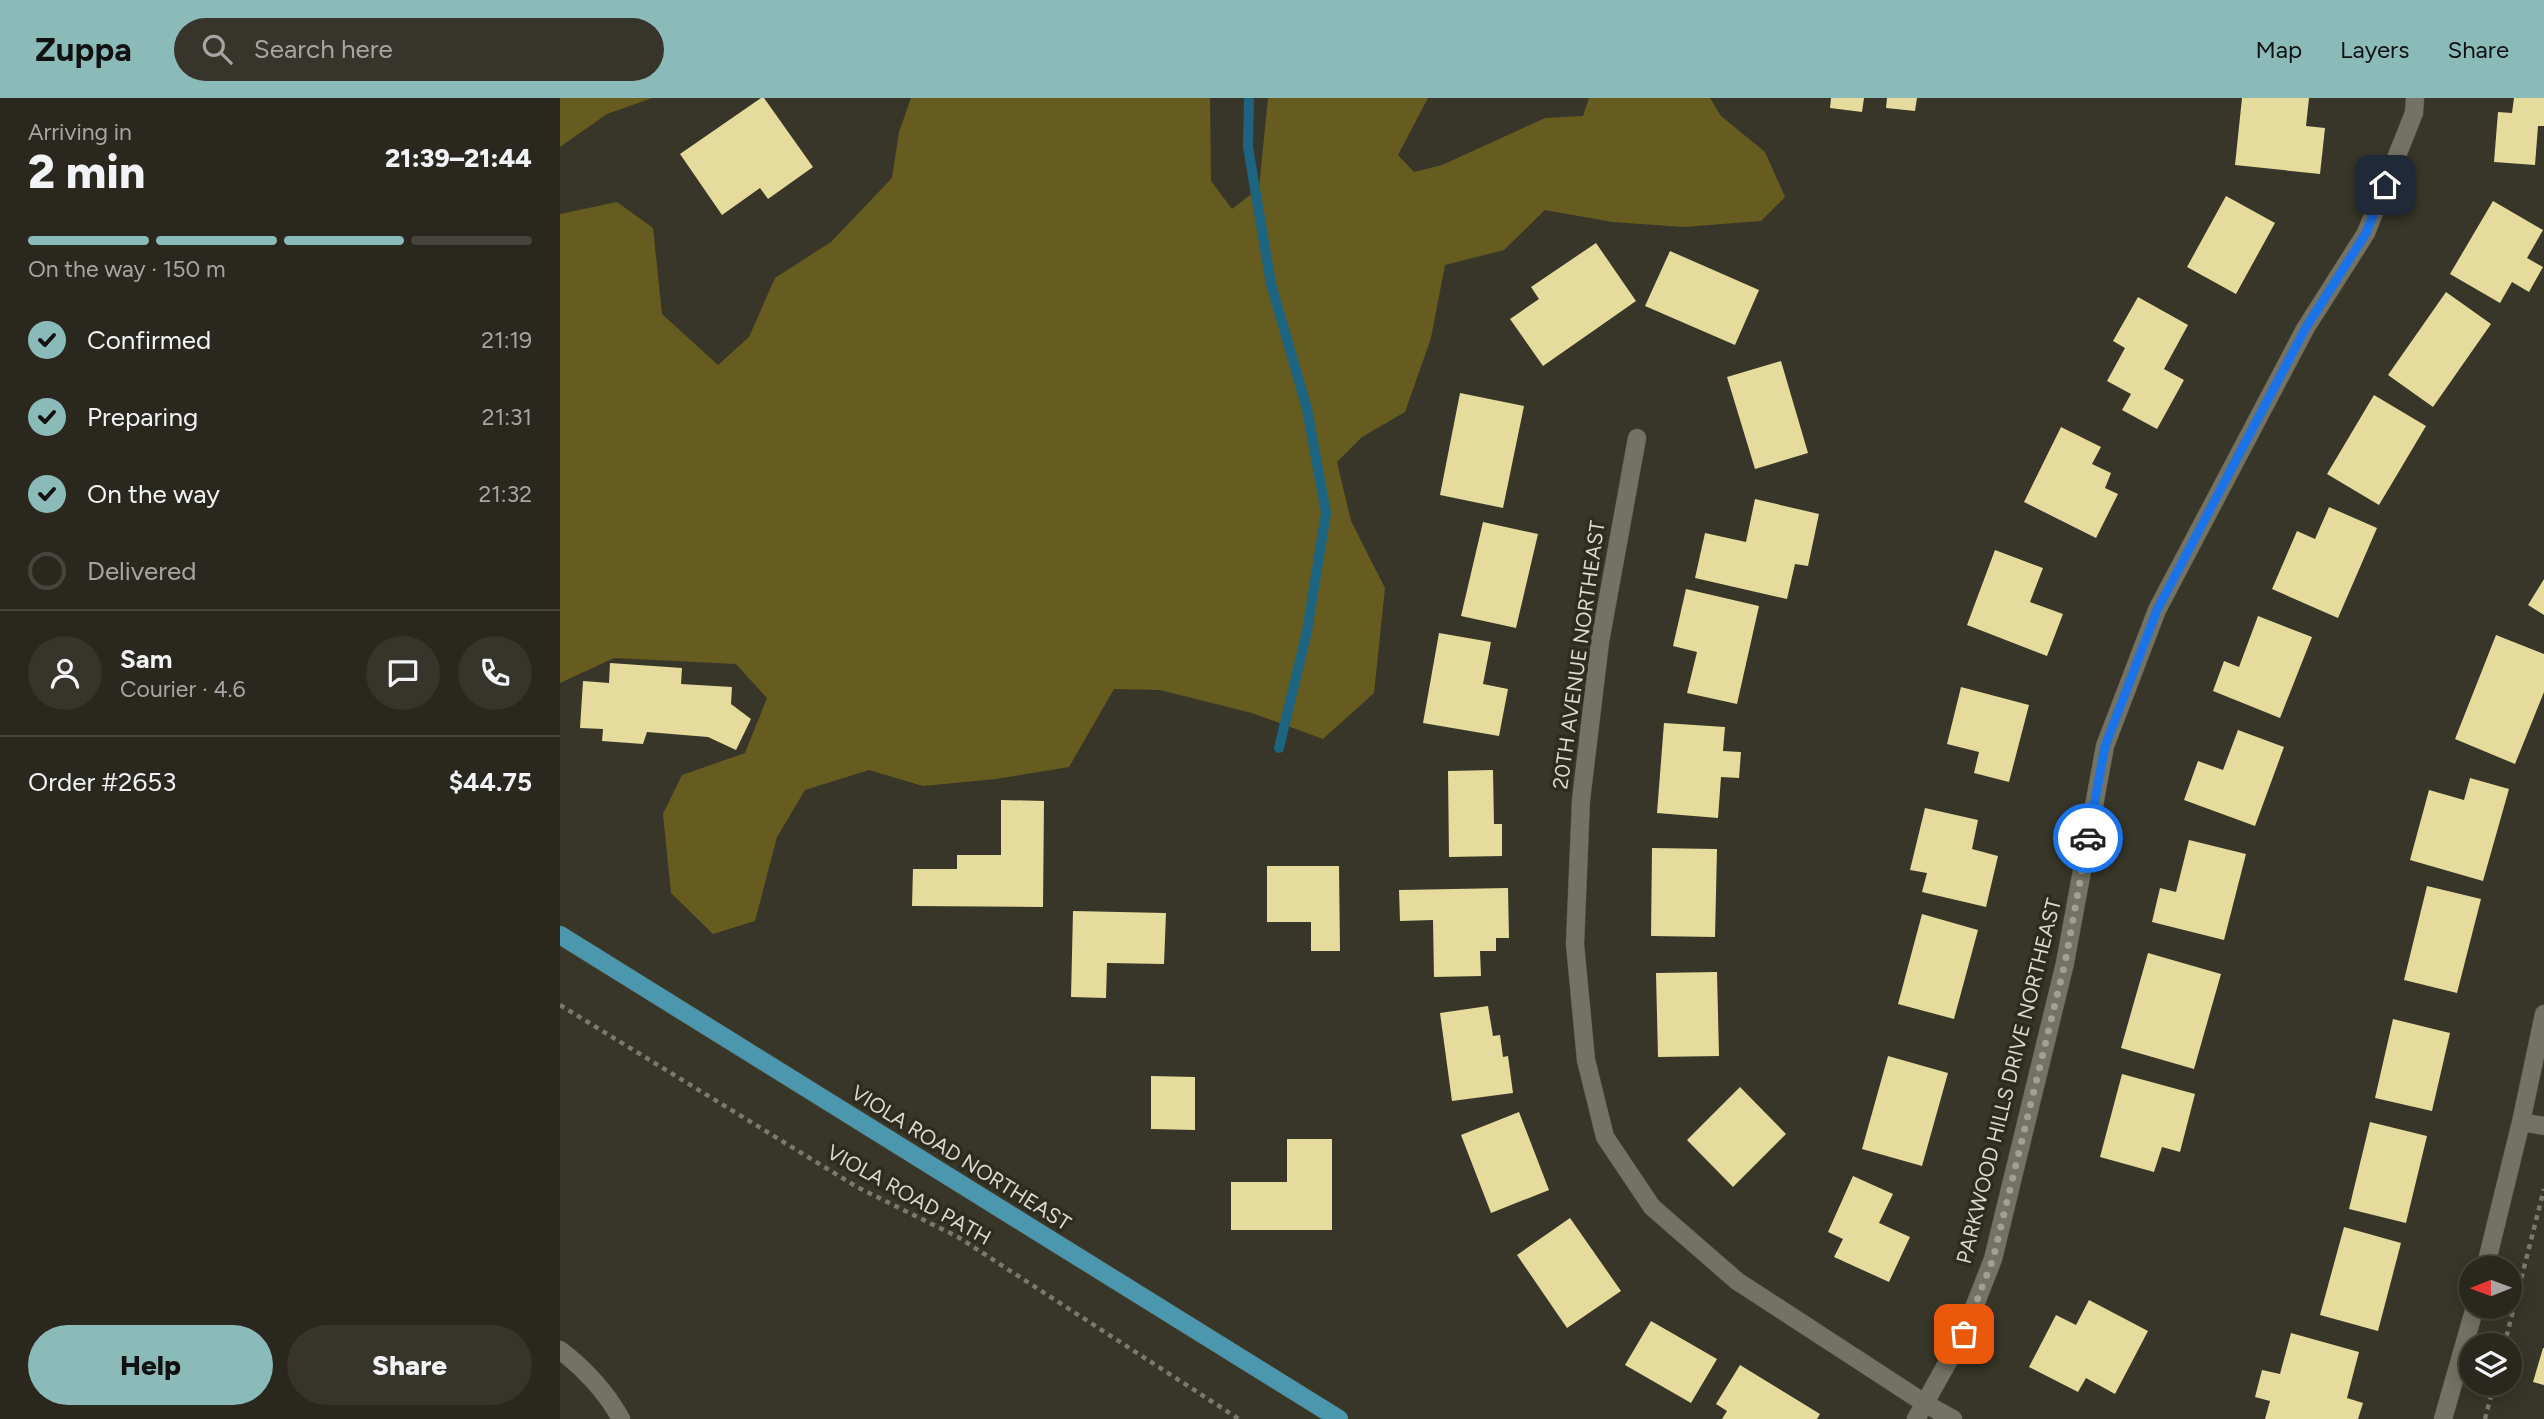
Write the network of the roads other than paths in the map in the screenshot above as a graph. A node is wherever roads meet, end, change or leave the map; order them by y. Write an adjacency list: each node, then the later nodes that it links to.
1 (2415, 98): 10 (street, PARKWOOD HILLS DRIVE NORTHEAST)
2 (1637, 438): 10 (street, 20TH AVENUE NORTHEAST)
3 (560, 935): 12 (main road, VIOLA ROAD NORTHEAST)
4 (2544, 1014): 5 (street)
5 (2521, 1122): 6 (street); 7 (street)
6 (2544, 1126)
7 (2488, 1256)
8 (2471, 1320): 14 (street)
9 (560, 1350): 11 (street)
10 (1921, 1411): 13 (street, 20TH AVENUE NORTHEAST)
11 (621, 1419)
12 (1339, 1419)
13 (1954, 1419)
14 (2443, 1419)

